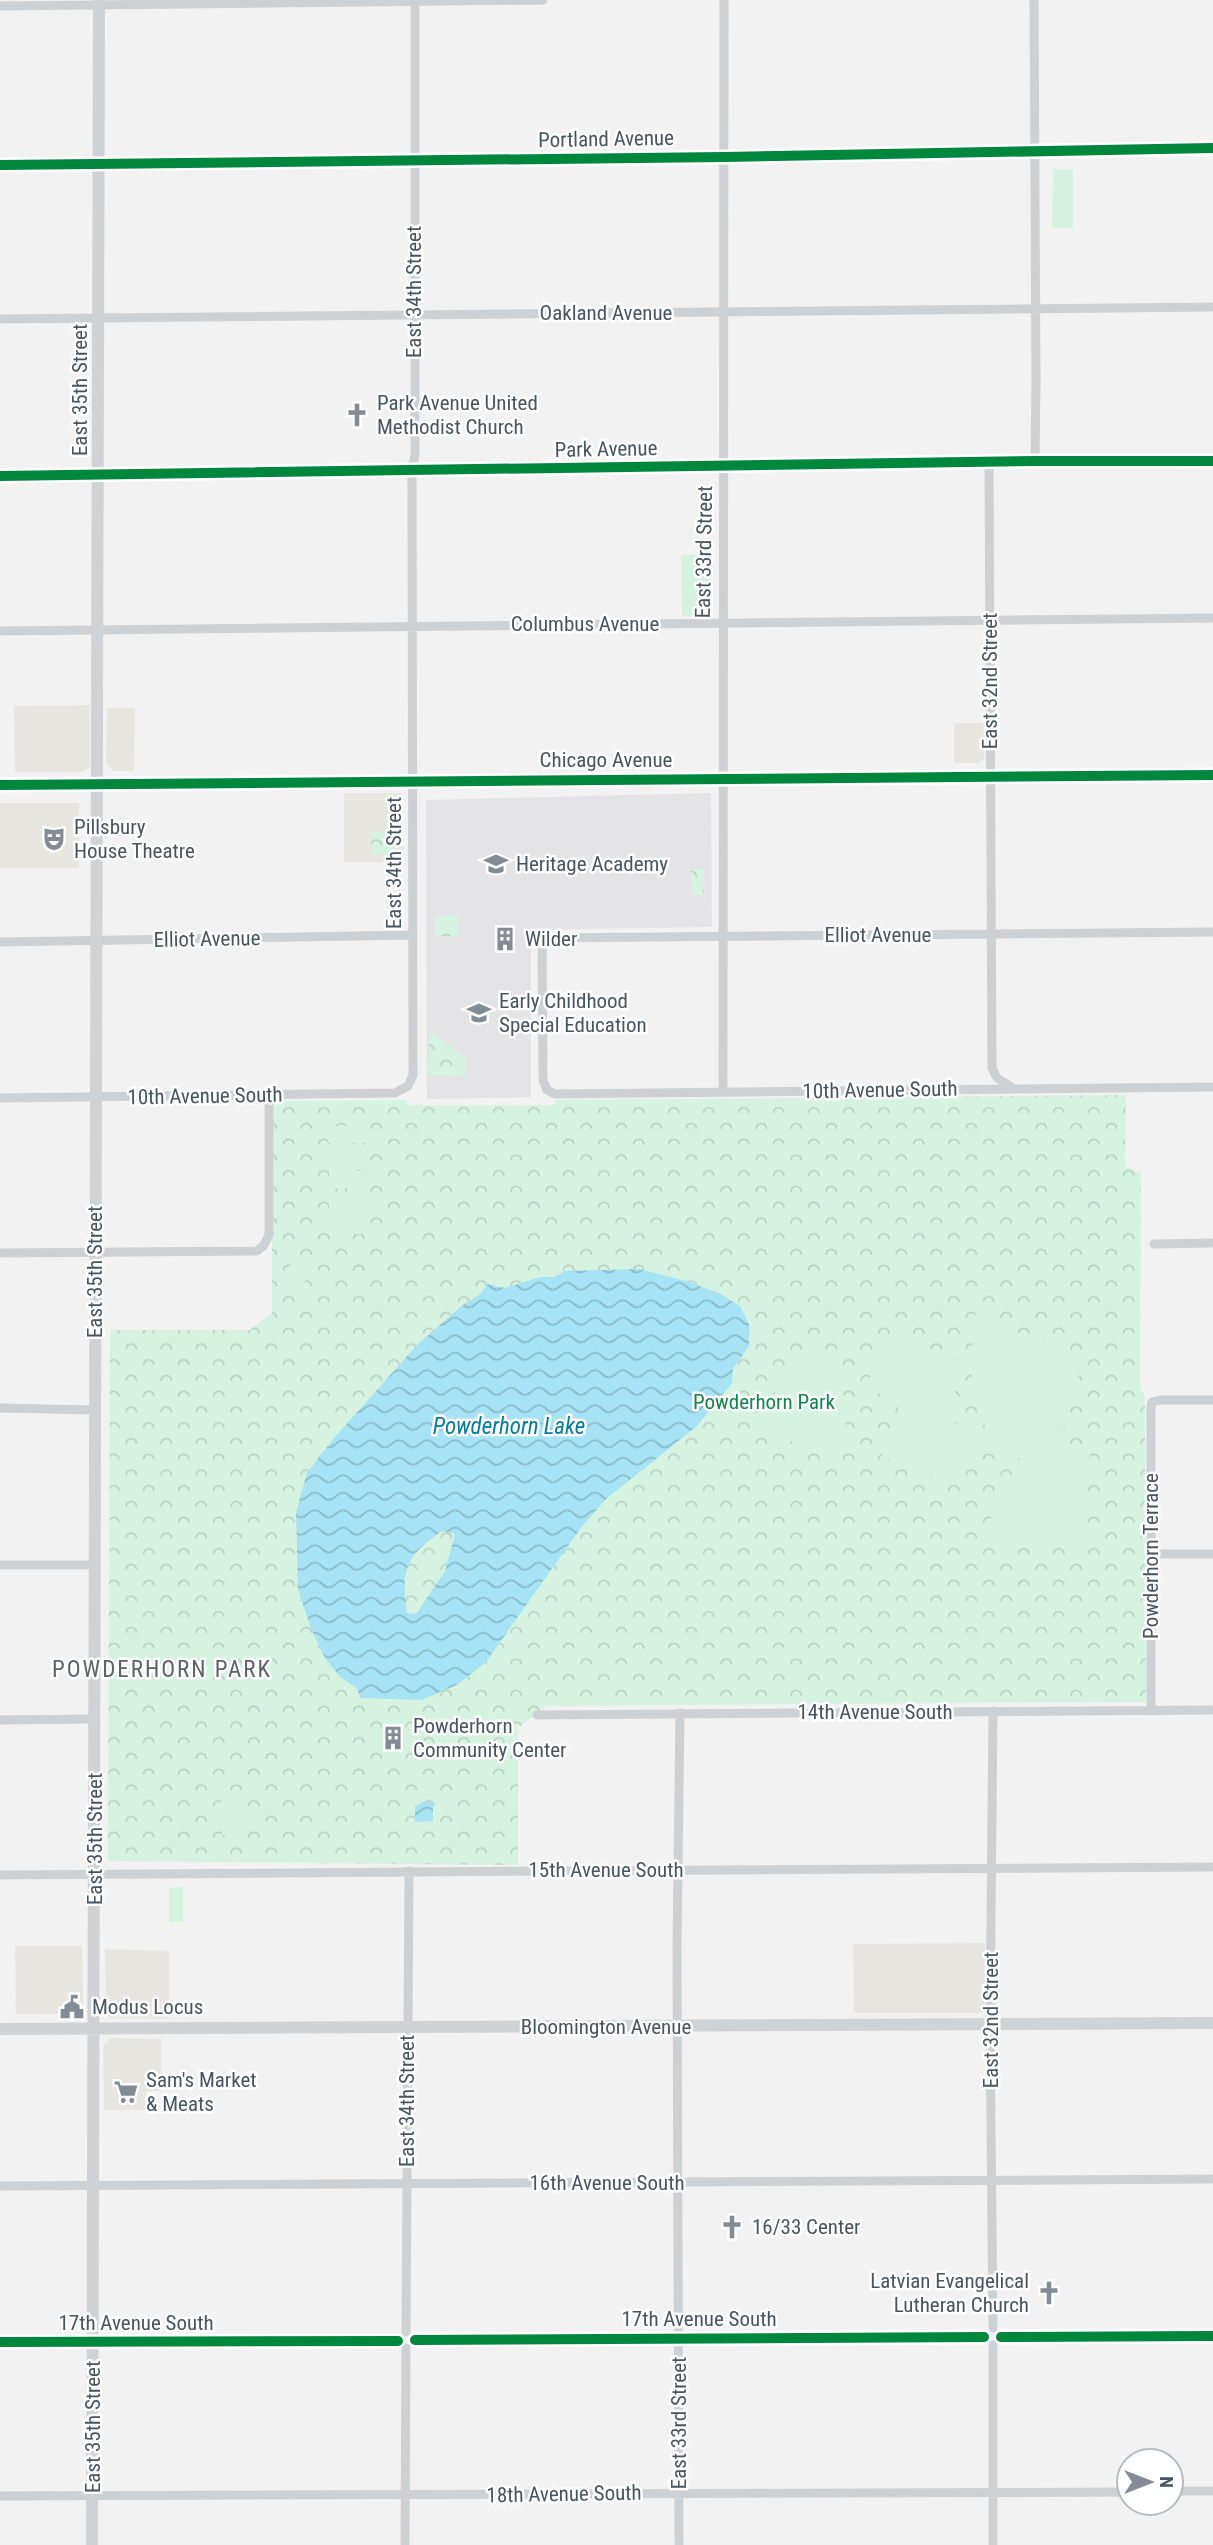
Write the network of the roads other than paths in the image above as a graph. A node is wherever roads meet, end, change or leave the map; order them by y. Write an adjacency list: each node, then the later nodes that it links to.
1 (543, 0): 4 (street)
2 (724, 0): 9 (street, East 33rd Street)
3 (1034, 0): 8 (street)
4 (415, 1): 5 (street); 10 (street, East 34th Street)
5 (99, 2): 6 (street); 12 (street, East 35th Street)
6 (0, 6)
7 (1213, 148): 8 (street, Portland Avenue)
8 (1035, 151): 9 (street, Portland Avenue); 14 (street)
9 (724, 158): 10 (street, Portland Avenue); 15 (street, East 33rd Street)
10 (414, 160): 12 (street, Portland Avenue); 16 (street, East 34th Street)
11 (0, 165): 12 (street, Portland Avenue)
12 (99, 165): 17 (street, East 35th Street)
13 (1213, 307): 14 (street, Oakland Avenue)
14 (1035, 308): 15 (street, Oakland Avenue); 19 (street)
15 (724, 312): 16 (street, Oakland Avenue); 22 (street, East 33rd Street)
16 (415, 314): 17 (street, Oakland Avenue); 23 (street, East 34th Street)
17 (99, 318): 18 (street, Oakland Avenue); 24 (street, East 35th Street)
18 (0, 319)
19 (1035, 461): 20 (street, Park Avenue); 21 (street, Park Avenue)
20 (1213, 461)
21 (989, 462): 22 (street, Park Avenue); 27 (street, East 32nd Street)
22 (724, 466): 23 (street, Park Avenue); 28 (street, East 33rd Street)
23 (412, 471): 24 (street, Park Avenue); 29 (street, East 34th Street)
24 (98, 475): 25 (street, Park Avenue); 30 (street, East 35th Street)
25 (0, 476)
26 (1213, 618): 27 (street, Columbus Avenue)
27 (990, 621): 28 (street, Columbus Avenue); 32 (street, East 32nd Street)
28 (722, 624): 29 (street, Columbus Avenue); 34 (street, East 33rd Street)
29 (412, 625): 30 (street, Columbus Avenue); 35 (street, East 34th Street)
30 (96, 630): 31 (street, Columbus Avenue); 36 (street, East 35th Street)
31 (0, 631)
32 (990, 775): 33 (street, Chicago Avenue); 34 (street, Chicago Avenue); 39 (street, East 32nd Street)
33 (1213, 775)
34 (722, 779): 35 (street, Chicago Avenue); 41 (street, East 33rd Street)
35 (413, 781): 36 (street, Chicago Avenue); 40 (street, East 34th Street)
36 (97, 784): 37 (street, Chicago Avenue); 42 (street, East 35th Street)
37 (0, 785)
38 (1213, 932): 39 (street, Elliot Avenue)
39 (991, 934): 41 (street, Elliot Avenue); 44 (street, East 32nd Street)
40 (413, 935): 42 (street, Elliot Avenue); 45 (street, East 34th Street)
41 (722, 936): 49 (street, Elliot Avenue); 50 (street, East 33rd Street)
42 (97, 941): 43 (street, Elliot Avenue); 52 (street, East 35th Street)
43 (0, 942)
44 (992, 1068): 47 (street); 48 (street)
45 (408, 1086): 51 (street, 10th Avenue South)
46 (1213, 1087): 48 (street, 10th Avenue South)
47 (979, 1088): 48 (street, 10th Avenue South); 50 (street, 10th Avenue South)
48 (1016, 1088)
49 (547, 1090): 50 (street, 10th Avenue South)
50 (723, 1092)
51 (269, 1096): 52 (street, 10th Avenue South); 56 (street)
52 (96, 1097): 53 (street, 10th Avenue South); 56 (street, East 35th Street)
53 (0, 1098)
54 (1213, 1243): 55 (street)
55 (1154, 1244)
56 (95, 1252): 57 (street); 60 (street, East 35th Street)
57 (0, 1253)
58 (1213, 1400): 61 (street, Powderhorn Terrace)
59 (0, 1408): 60 (street)
60 (95, 1410): 64 (street, East 35th Street)
61 (1152, 1554): 62 (street); 65 (street, Powderhorn Terrace)
62 (1213, 1554)
63 (0, 1565): 64 (street)
64 (95, 1565): 70 (street, East 35th Street)
65 (1151, 1710): 66 (street, 14th Avenue South); 67 (street, 14th Avenue South)
66 (1213, 1710)
67 (993, 1711): 68 (street, 14th Avenue South); 72 (street, East 32nd Street)
68 (680, 1713): 69 (street, 14th Avenue South); 75 (street, East 33rd Street)
69 (537, 1715)
70 (95, 1719): 71 (street); 76 (street, East 35th Street)
71 (0, 1720)
72 (991, 1867): 73 (street, 15th Avenue South); 75 (street, 15th Avenue South); 79 (street, East 32nd Street)
73 (1213, 1867)
74 (409, 1871): 75 (street, 15th Avenue South); 76 (street, 15th Avenue South); 81 (street, East 34th Street)
75 (678, 1871): 80 (street, East 33rd Street)
76 (95, 1874): 77 (street, 15th Avenue South); 83 (street, East 35th Street)
77 (0, 1875)
78 (1213, 2023): 79 (street, Bloomington Avenue)
79 (990, 2024): 80 (street, Bloomington Avenue); 85 (street, East 32nd Street)
80 (678, 2026): 81 (street, Bloomington Avenue); 86 (street, East 33rd Street)
81 (407, 2028): 83 (street, Bloomington Avenue); 87 (street, East 34th Street)
82 (0, 2029): 83 (street, Bloomington Avenue)
83 (93, 2030): 89 (street, East 35th Street)
84 (1213, 2179): 85 (street, 16th Avenue South)
85 (992, 2181): 86 (street, 16th Avenue South); 90 (street, East 32nd Street)
86 (679, 2182): 87 (street, 16th Avenue South); 95 (street, East 33rd Street)
87 (406, 2184): 89 (street, 16th Avenue South); 91 (street, East 34th Street)
88 (0, 2186): 89 (street, 16th Avenue South)
89 (94, 2186): 98 (street, East 35th Street)
90 (993, 2328): 93 (street); 94 (street)
91 (406, 2332): 96 (street); 99 (street)
92 (1213, 2336): 94 (street)
93 (984, 2337): 95 (street, 17th Avenue South); 100 (street)
94 (1001, 2337): 100 (street)
95 (679, 2338): 96 (street, 17th Avenue South); 104 (street, East 33rd Street)
96 (415, 2340): 99 (street)
97 (0, 2342): 98 (street, 17th Avenue South)
98 (93, 2342): 99 (street, 17th Avenue South); 108 (street, East 35th Street)
99 (402, 2345): 106 (street)
100 (993, 2345): 105 (street)
101 (1115, 2491): 105 (street, 18th Avenue South)
102 (1185, 2491): 103 (street)
103 (1213, 2491)
104 (680, 2493): 105 (street, 18th Avenue South); 106 (street, 18th Avenue South); 111 (street, East 33rd Street)
105 (993, 2493): 112 (street)
106 (405, 2495): 108 (street, 18th Avenue South); 110 (street)
107 (0, 2496): 108 (street, 18th Avenue South)
108 (93, 2496): 109 (street, East 35th Street)
109 (92, 2545)
110 (405, 2545)
111 (680, 2545)
112 (993, 2545)

